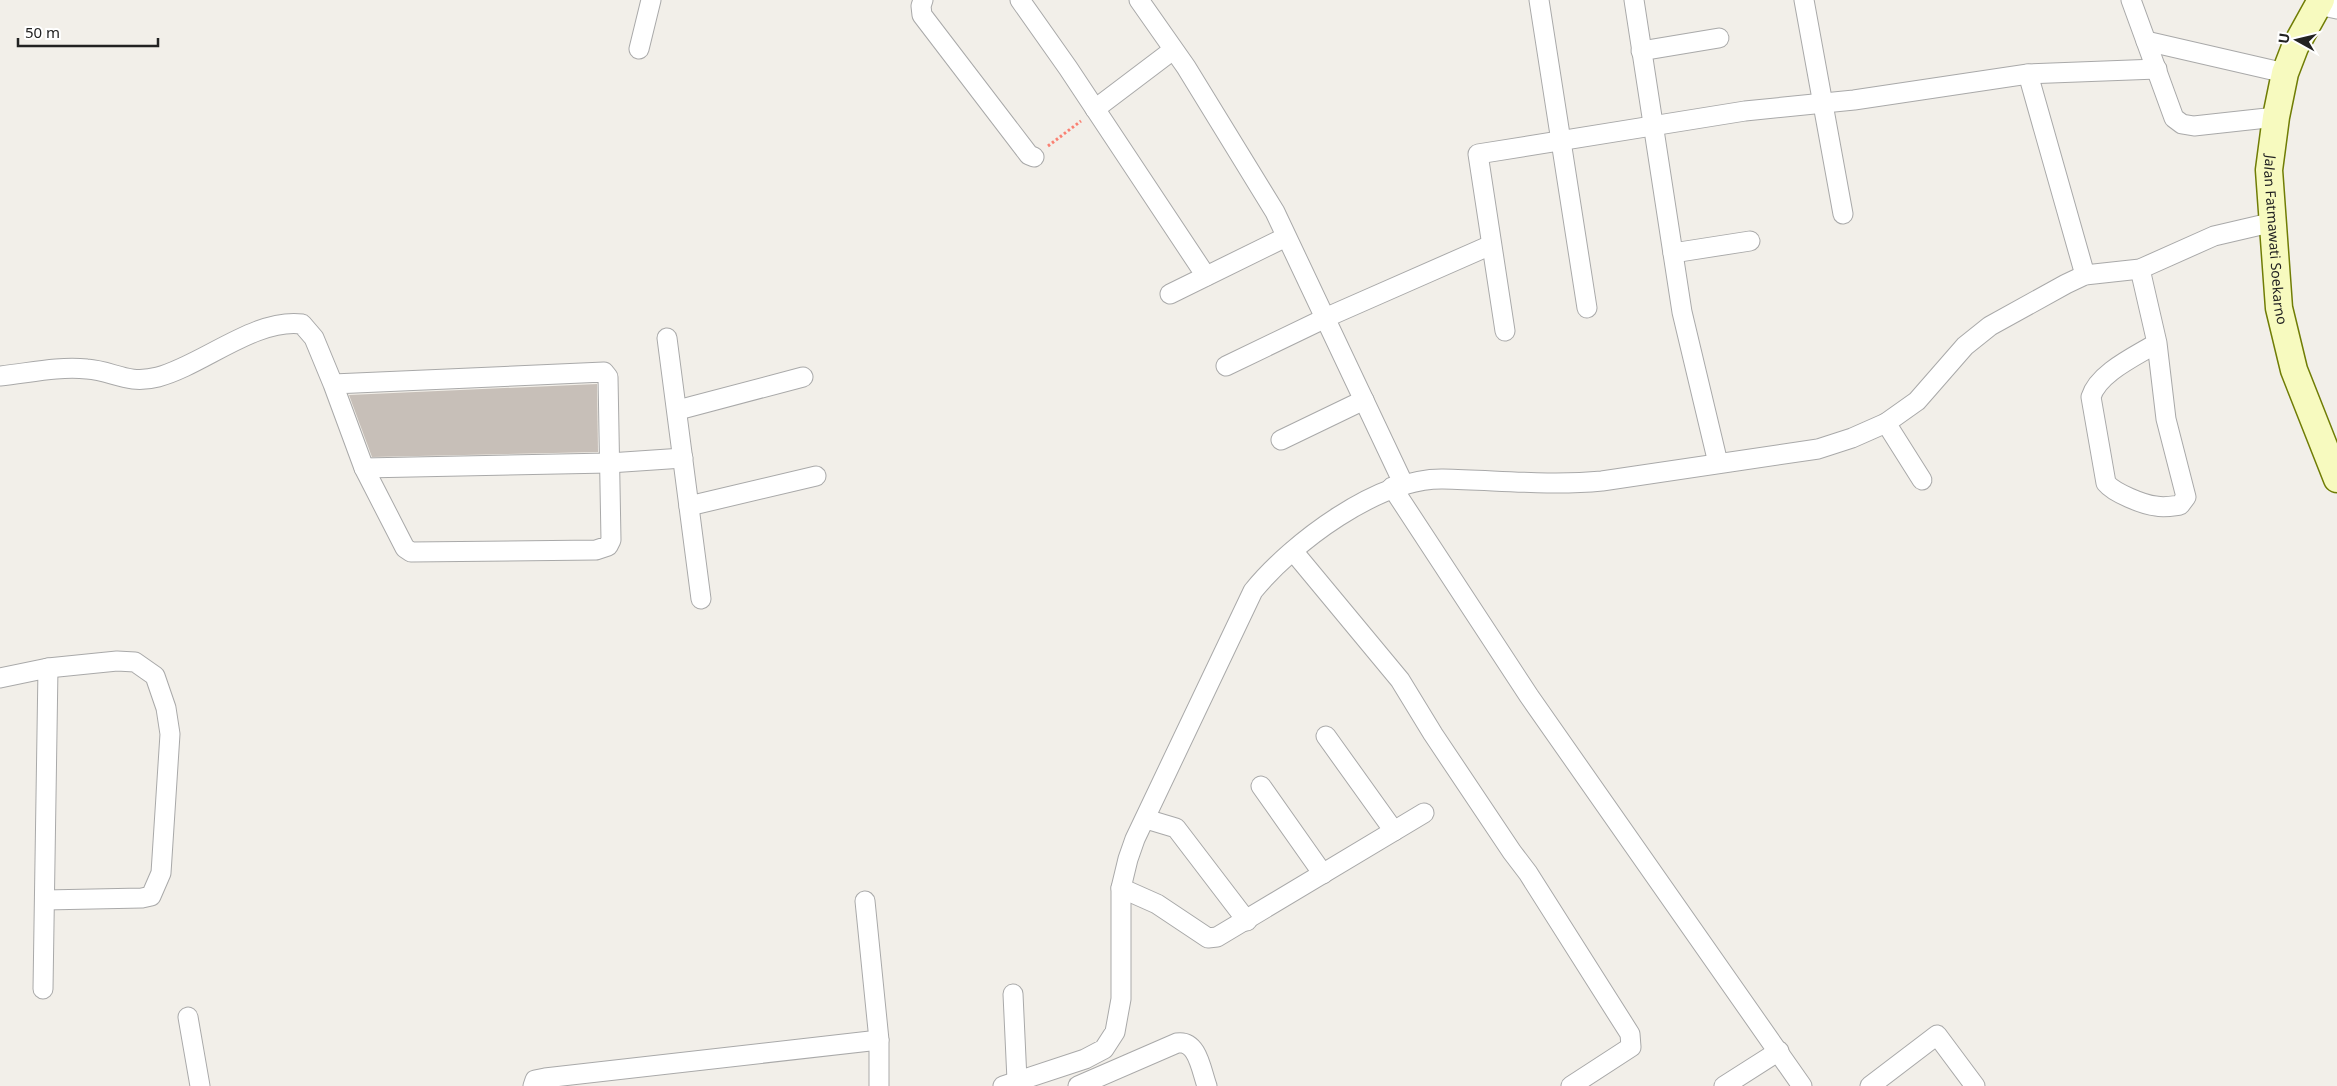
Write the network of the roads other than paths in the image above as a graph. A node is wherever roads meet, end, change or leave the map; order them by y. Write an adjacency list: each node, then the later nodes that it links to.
1 (651, 0): 12 (street)
2 (923, 0): 23 (street)
3 (1020, 0): 19 (street)
4 (1139, 0): 13 (street)
5 (1538, 0): 22 (street)
6 (1634, 0): 14 (street)
7 (1804, 0): 18 (street)
8 (2132, 0): 11 (street)
9 (2325, 4): 16 (main road, Jalan Fatmawati Soekarno)
10 (1719, 38): 14 (street)
11 (2146, 41): 15 (street); 16 (street)
12 (639, 49)
13 (1173, 50): 19 (street); 26 (street)
14 (1641, 51): 21 (street)
15 (2157, 69): 17 (street); 20 (street)
16 (2285, 73): 20 (main road, Jalan Fatmawati Soekarno)
17 (2028, 74): 18 (street); 32 (street)
18 (1823, 104): 21 (street); 24 (street)
19 (1095, 109): 31 (street)
20 (2276, 117): 25 (main road, Jalan Fatmawati Soekarno)
21 (1654, 126): 22 (street); 29 (street)
22 (1561, 140): 28 (street); 34 (street)
23 (1034, 157)
24 (1843, 214)
25 (2274, 222): 30 (street); 52 (main road, Jalan Fatmawati Soekarno)
26 (1286, 237): 31 (street); 35 (street)
27 (1750, 241): 29 (street)
28 (1491, 245): 35 (street); 36 (street)
29 (1673, 253): 49 (street)
30 (2140, 269): 32 (street); 38 (street)
31 (1206, 276): 33 (street)
32 (2085, 276): 45 (street)
33 (1170, 294)
34 (1586, 308)
35 (1324, 318): 39 (street); 43 (street)
36 (1505, 331)
37 (668, 338): 44 (street)
38 (2156, 343): 38 (street)
39 (1226, 366)
40 (0, 376): 42 (street)
41 (803, 377): 44 (street)
42 (333, 384): 48 (street); 50 (street)
43 (1364, 400): 46 (street); 54 (street)
44 (678, 410): 47 (street)
45 (1886, 423): 49 (street); 53 (street)
46 (1281, 440)
47 (683, 458): 48 (street); 55 (street)
48 (609, 463): 50 (street); 50 (street)
49 (1718, 464): 54 (street)
50 (364, 468)
51 (816, 476): 55 (street)
52 (2337, 479)
53 (1922, 480)
54 (1398, 486): 56 (street); 74 (street)
55 (689, 506): 57 (street)
56 (1293, 551): 63 (street); 82 (street)
57 (701, 599)
58 (48, 668): 59 (street); 67 (street); 67 (street)
59 (0, 678)
60 (1326, 736): 64 (street)
61 (1261, 786): 65 (street)
62 (1424, 813): 64 (street)
63 (1146, 818): 66 (street); 69 (street)
64 (1394, 831): 65 (street)
65 (1323, 874): 69 (street)
66 (1120, 888): 69 (street); 75 (street)
67 (46, 900): 70 (street)
68 (865, 901): 73 (street)
69 (1247, 921)
70 (43, 989)
71 (1013, 994): 76 (street)
72 (188, 1017): 78 (street)
73 (879, 1040): 79 (street); 80 (street)
74 (1779, 1051): 83 (street); 84 (street)
75 (1085, 1059): 76 (street); 77 (street)
76 (1010, 1083)
77 (1088, 1084): 81 (street)
78 (200, 1086)
79 (533, 1086)
80 (880, 1086)
81 (1207, 1086)
82 (1571, 1086)
83 (1724, 1086)
84 (1802, 1086)
85 (1870, 1086): 86 (street)
86 (1975, 1086)

